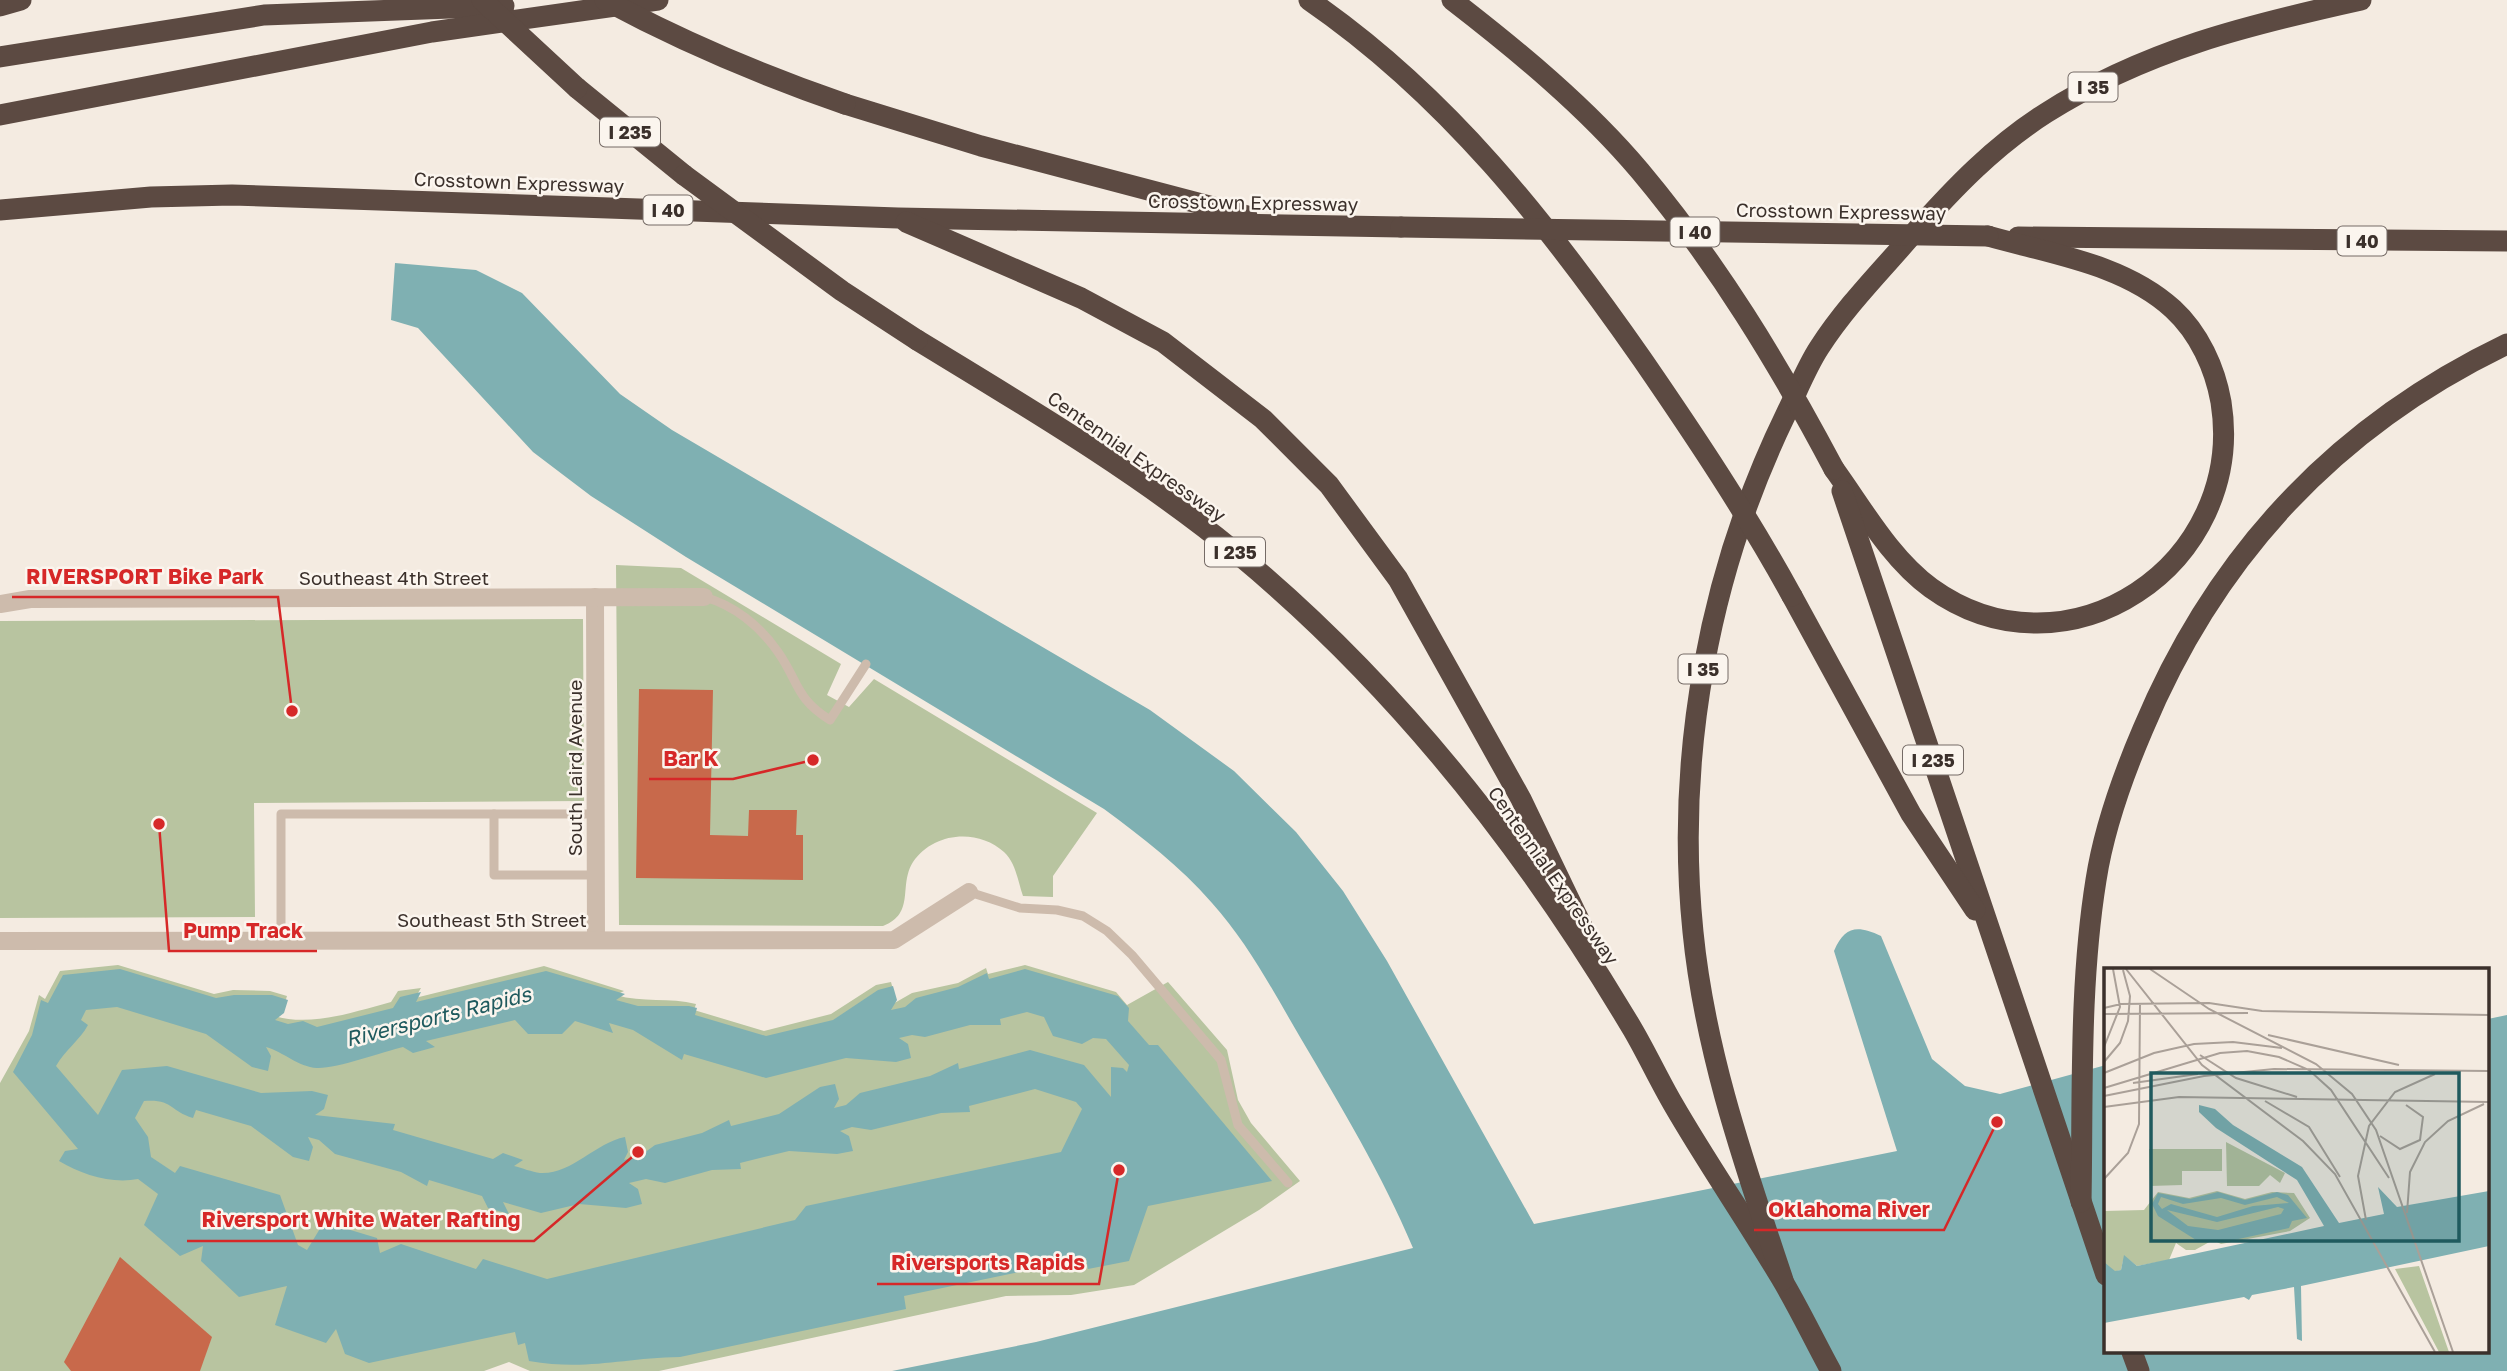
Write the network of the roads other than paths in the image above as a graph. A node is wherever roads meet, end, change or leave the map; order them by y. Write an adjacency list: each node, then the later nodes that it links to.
1 (20, 0): 8 (highway)
2 (482, 0): 30 (highway, Centennial Expressway / I 235, bridge)
3 (605, 0): 13 (highway, bridge)
4 (1309, 0): 26 (highway, bridge)
5 (1452, 0): 17 (highway, I 235, bridge)
6 (2361, 0): 36 (highway, I 35)
7 (652, 1): 9 (highway); 10 (highway)
8 (0, 6)
9 (0, 57)
10 (0, 115)
11 (0, 210): 12 (highway, Crosstown Expressway / I 40)
12 (898, 218): 13 (highway, Crosstown Expressway / I 40); 30 (highway)
13 (1279, 224): 14 (highway, Crosstown Expressway / I 40, bridge)
14 (1988, 236): 15 (highway, Crosstown Expressway / I 40); 17 (highway)
15 (2507, 241)
16 (2507, 344): 34 (highway)
17 (1834, 469): 26 (highway, I 235)
18 (595, 597): 19 (street, Southeast 4th Street); 20 (street, Southeast 4th Street); 23 (street, South Laird Avenue)
19 (704, 597): 21 (lane)
20 (0, 604)
21 (866, 664)
22 (494, 814): 23 (lane); 24 (lane); 29 (lane)
23 (595, 814): 24 (street, South Laird Avenue)
24 (596, 875): 27 (street, South Laird Avenue)
25 (969, 892): 27 (street, Southeast 5th Street); 31 (lane)
26 (1992, 935): 34 (highway, I 235)
27 (596, 940): 29 (street, Southeast 5th Street)
28 (0, 941): 29 (street, Southeast 5th Street)
29 (282, 941)
30 (1632, 1030): 36 (highway, Centennial Expressway / I 235)
31 (1276, 1168): 32 (lane); 33 (lane)
32 (1265, 1170)
33 (1288, 1182)
34 (2081, 1202): 35 (highway)
35 (2104, 1269)
36 (1783, 1280): 38 (highway, I 35)
37 (2133, 1354): 39 (highway)
38 (1831, 1371)
39 (2139, 1371)

